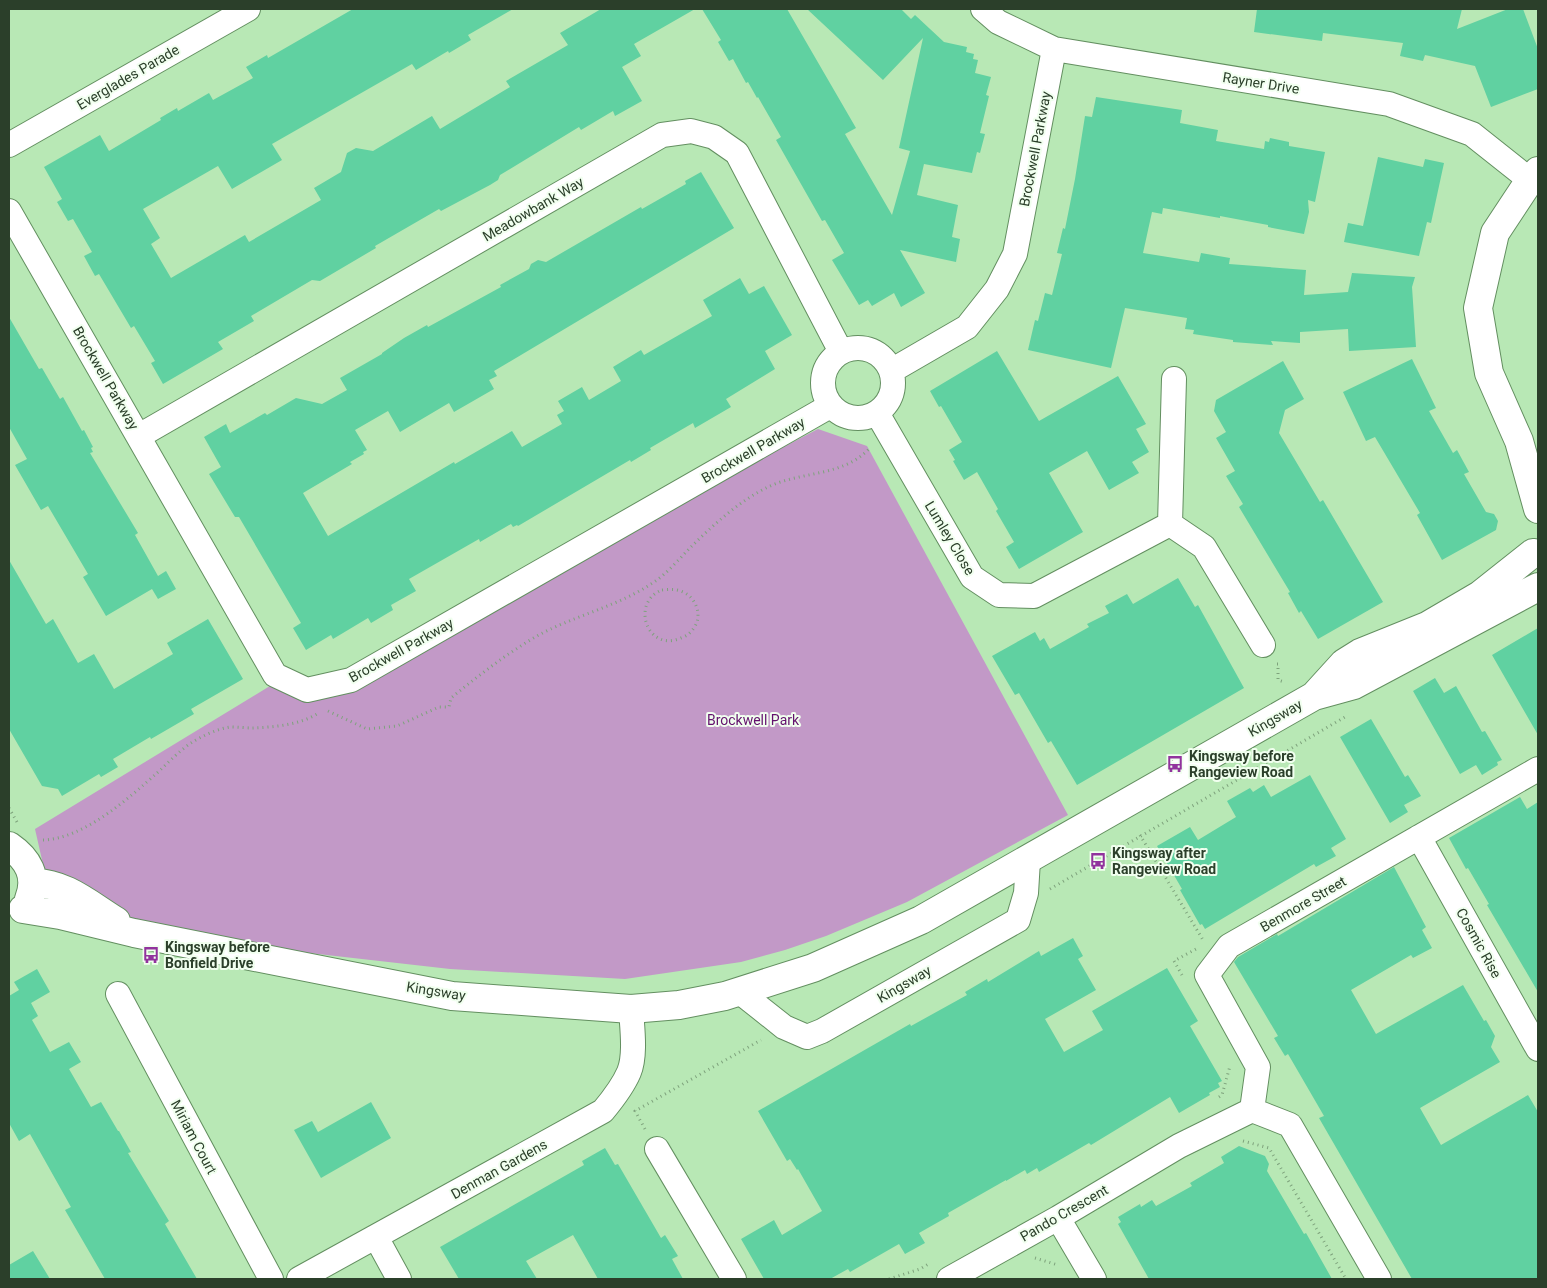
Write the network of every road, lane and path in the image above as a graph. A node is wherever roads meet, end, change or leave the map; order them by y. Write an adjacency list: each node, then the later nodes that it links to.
1 (248, 9): 4 (street, Everglades Parade)
2 (983, 9): 3 (street, Rayner Drive)
3 (1054, 49): 5 (street, Rayner Drive); 8 (street, Brockwell Parkway)
4 (9, 145)
5 (1534, 176): 13 (main road)
6 (9, 211): 12 (street, Brockwell Parkway)
7 (841, 352): 8 (street); 10 (street); 12 (street, Meadowbank Way)
8 (891, 370): 11 (street)
9 (1174, 379): 17 (street)
10 (830, 406): 11 (street); 12 (street, Brockwell Parkway)
11 (877, 413): 17 (street, Lumley Close)
12 (139, 436)
13 (1519, 441): 15 (main road); 16 (main road)
14 (869, 449): 19 (path)
15 (1538, 462)
16 (1538, 509)
17 (1170, 524): 22 (street)
18 (1537, 551): 23 (main road, Kingsway)
19 (650, 584): 21 (path); 28 (path)
20 (1538, 588): 23 (main road, Kingsway)
21 (656, 592): 21 (path)
22 (1263, 644)
23 (1314, 696): 29 (main road, Kingsway)
24 (1345, 716): 31 (path)
25 (1538, 769): 27 (street, Benmore Street)
26 (9, 808): 28 (path)
27 (1419, 837): 38 (street, Cosmic Rise); 39 (street, Benmore Street)
28 (17, 838): 30 (main road)
29 (1028, 860): 31 (street, Kingsway); 34 (main road, Kingsway)
30 (33, 883): 32 (main road); 33 (main road, Kingsway)
31 (1026, 893): 37 (street, Kingsway)
32 (16, 914): 33 (main road, Kingsway)
33 (134, 933): 36 (main road, Kingsway)
34 (740, 992): 36 (main road, Kingsway); 37 (street, Kingsway)
35 (118, 994): 44 (street, Miriam Court)
36 (631, 1010): 43 (street, Denman Gardens)
37 (784, 1027): 41 (path)
38 (1538, 1049)
39 (1252, 1110): 40 (street); 51 (street)
40 (1225, 1123): 42 (street, Pando Crescent); 50 (path)
41 (657, 1149): 47 (street)
42 (1058, 1218): 48 (street, Pando Crescent); 49 (street)
43 (376, 1237): 45 (street, Denman Gardens); 46 (street)
44 (271, 1279)
45 (299, 1279)
46 (399, 1279)
47 (734, 1279)
48 (949, 1279)
49 (1094, 1279)
50 (1346, 1279)
51 (1379, 1279)

